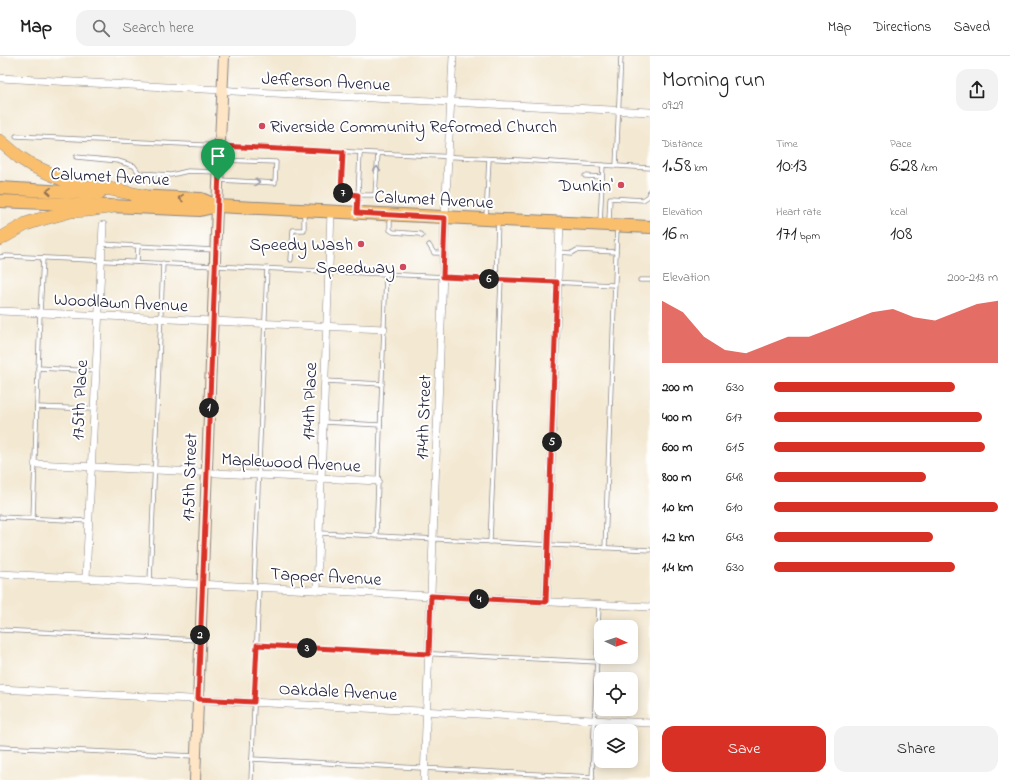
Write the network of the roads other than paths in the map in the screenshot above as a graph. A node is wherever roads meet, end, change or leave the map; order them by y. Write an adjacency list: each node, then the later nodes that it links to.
1 (224, 56): 5 (street, 175th Street)
2 (453, 56): 6 (street, 174th Street)
3 (621, 56): 7 (lane)
4 (0, 78): 5 (street, Jefferson Avenue)
5 (222, 90): 6 (street, Jefferson Avenue); 11 (street, 175th Street)
6 (451, 102): 7 (street, Jefferson Avenue); 16 (street, 174th Street)
7 (619, 110): 8 (street, Jefferson Avenue); 20 (lane)
8 (650, 112)
9 (16, 136): 11 (lane)
10 (0, 141): 28 (highway)
11 (220, 146): 12 (lane); 18 (street, 175th Street)
12 (343, 152): 13 (lane); 27 (lane)
13 (360, 154): 14 (lane); 27 (lane)
14 (378, 154): 16 (lane); 27 (lane, one-way to 14)
15 (76, 158): 22 (lane)
16 (448, 158): 17 (lane); 36 (street, 174th Street)
17 (489, 159): 19 (lane); 37 (lane)
18 (219, 160): 22 (street, 175th Street); 22 (lane, one-way to 18)
19 (603, 165): 20 (lane); 24 (lane)
20 (616, 166): 21 (lane)
21 (650, 168)
22 (218, 176): 31 (street, 175th Street)
23 (586, 176): 24 (lane)
24 (602, 177): 40 (lane)
25 (0, 188): 28 (main road, Calumet Avenue, one-way to 25)
26 (650, 190): 40 (lane)
27 (358, 195): 34 (lane)
28 (144, 196): 31 (main road, Calumet Avenue, one-way to 28)
29 (0, 201): 30 (main road, Calumet Avenue)
30 (114, 206): 31 (main road, Calumet Avenue); 43 (highway)
31 (217, 206): 32 (main road, Calumet Avenue); 47 (street, 175th Street)
32 (304, 210): 33 (main road, Calumet Avenue); 54 (lane)
33 (331, 212): 34 (main road, Calumet Avenue); 59 (street, 174th Place)
34 (357, 213): 35 (main road, Calumet Avenue)
35 (390, 215): 36 (main road, Calumet Avenue); 42 (lane)
36 (445, 218): 37 (main road, Calumet Avenue); 50 (street, 174th Street)
37 (492, 220): 38 (main road, Calumet Avenue); 62 (lane)
38 (560, 223): 40 (main road, Calumet Avenue); 48 (street)
39 (102, 225): 44 (street, 175th Place)
40 (609, 225): 41 (main road, Calumet Avenue); 49 (lane)
41 (650, 228)
42 (422, 236)
43 (0, 239)
44 (102, 244): 46 (lane); 53 (street, 175th Place)
45 (429, 245): 50 (lane)
46 (138, 246): 47 (lane); 55 (lane)
47 (215, 250): 57 (street, 175th Street)
48 (559, 252): 49 (lane); 66 (street)
49 (616, 252): 67 (lane)
50 (444, 253): 61 (street, 174th Street)
51 (0, 257): 52 (lane)
52 (43, 258): 53 (lane); 69 (lane)
53 (101, 260): 55 (lane); 70 (street, 175th Place)
54 (291, 260)
55 (137, 262): 56 (lane)
56 (163, 263): 57 (lane); 71 (lane)
57 (214, 266): 58 (lane); 72 (street, 175th Street)
58 (267, 268): 59 (lane); 73 (lane)
59 (329, 271): 60 (lane); 74 (street, 174th Place)
60 (386, 274): 61 (lane); 75 (lane)
61 (443, 277): 62 (lane); 96 (street, 174th Street)
62 (496, 279): 63 (lane)
63 (501, 280): 66 (lane); 97 (lane)
64 (640, 280): 65 (lane)
65 (650, 280)
66 (557, 282): 67 (lane); 98 (street)
67 (614, 285): 99 (lane)
68 (0, 311): 69 (street, Woodlawn Avenue)
69 (40, 313): 70 (street, Woodlawn Avenue); 76 (lane)
70 (98, 316): 71 (street, Woodlawn Avenue); 77 (street, 175th Place)
71 (161, 319): 72 (street, Woodlawn Avenue); 86 (lane)
72 (212, 322): 73 (street, Woodlawn Avenue); 87 (street, 175th Street)
73 (264, 324): 74 (street, Woodlawn Avenue); 88 (lane)
74 (327, 326): 75 (street, Woodlawn Avenue); 78 (street, 174th Place)
75 (384, 329): 79 (lane)
76 (38, 368): 77 (lane); 80 (lane)
77 (96, 371): 81 (street, 175th Place)
78 (325, 382): 79 (lane); 82 (street, 174th Place)
79 (382, 384): 83 (lane)
80 (37, 407): 81 (lane); 84 (lane)
81 (94, 409): 85 (street, 175th Place)
82 (324, 422): 83 (lane); 89 (street, 174th Place)
83 (380, 424): 90 (lane)
84 (35, 464): 85 (street, Maplewood Avenue); 92 (lane)
85 (91, 466): 86 (street, Maplewood Avenue); 93 (street, 175th Place)
86 (155, 470): 87 (street, Maplewood Avenue); 103 (lane)
87 (206, 472): 88 (street, Maplewood Avenue); 104 (street, 175th Street)
88 (258, 475): 89 (street, Maplewood Avenue); 105 (lane)
89 (322, 478): 90 (street, Maplewood Avenue); 94 (street, 174th Place)
90 (378, 481): 95 (lane)
91 (0, 517): 92 (lane)
92 (33, 518): 93 (lane)
93 (89, 521): 102 (street, 175th Place)
94 (320, 533): 95 (lane); 106 (street, 174th Place)
95 (376, 536): 96 (lane)
96 (433, 539): 97 (lane); 107 (street, 174th Street)
97 (490, 542): 98 (lane)
98 (548, 545): 99 (lane); 108 (street)
99 (605, 548): 100 (lane)
100 (650, 550)
101 (0, 574): 102 (street, Tapper Avenue)
102 (86, 578): 103 (street, Tapper Avenue)
103 (150, 581): 104 (street, Tapper Avenue)
104 (202, 584): 105 (street, Tapper Avenue); 113 (street, 175th Street)
105 (257, 587): 106 (street, Tapper Avenue); 114 (lane)
106 (317, 590): 107 (street, Tapper Avenue)
107 (431, 596): 108 (street, Tapper Avenue); 115 (street, 174th Street)
108 (546, 602): 109 (street, Tapper Avenue)
109 (599, 605): 110 (street, Tapper Avenue); 111 (lane)
110 (650, 607)
111 (598, 620)
112 (0, 630): 113 (lane)
113 (200, 641): 119 (street, 175th Street)
114 (257, 645): 115 (lane); 120 (lane)
115 (429, 654): 116 (lane); 121 (street, 174th Street)
116 (594, 662)
117 (597, 664): 122 (lane)
118 (0, 689): 119 (street, Oakdale Avenue)
119 (198, 699): 120 (street, Oakdale Avenue); 125 (street, 175th Street)
120 (254, 702): 121 (street, Oakdale Avenue); 126 (lane)
121 (427, 710): 122 (street, Oakdale Avenue); 127 (street, 174th Street)
122 (595, 720): 123 (street, Oakdale Avenue); 128 (lane)
123 (650, 723)
124 (0, 747): 125 (lane)
125 (196, 756): 129 (street, 175th Street)
126 (252, 759): 127 (lane); 130 (lane)
127 (425, 768): 128 (lane); 131 (street, 174th Street)
128 (592, 779)
129 (195, 780)
130 (251, 780)
131 (424, 780)

